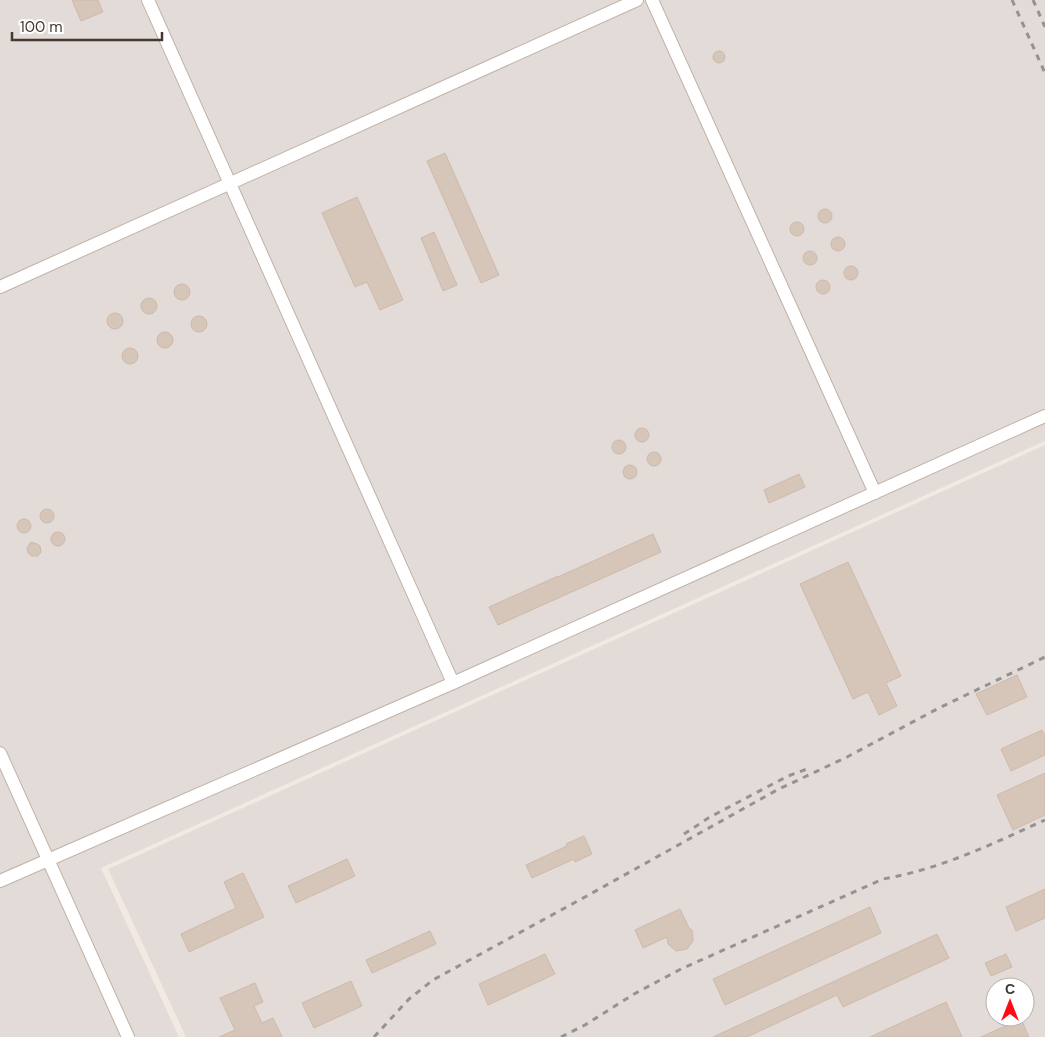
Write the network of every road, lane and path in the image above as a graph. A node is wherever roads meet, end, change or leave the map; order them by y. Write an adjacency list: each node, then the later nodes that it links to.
1 (148, 0): 4 (lane)
2 (637, 0): 4 (lane)
3 (652, 0): 7 (lane)
4 (230, 184): 5 (lane); 8 (lane)
5 (0, 287)
6 (1045, 416): 7 (lane)
7 (875, 493): 8 (lane)
8 (453, 683): 10 (lane)
9 (0, 753): 10 (lane)
10 (48, 859): 11 (lane); 12 (lane)
11 (0, 881)
12 (128, 1037)

